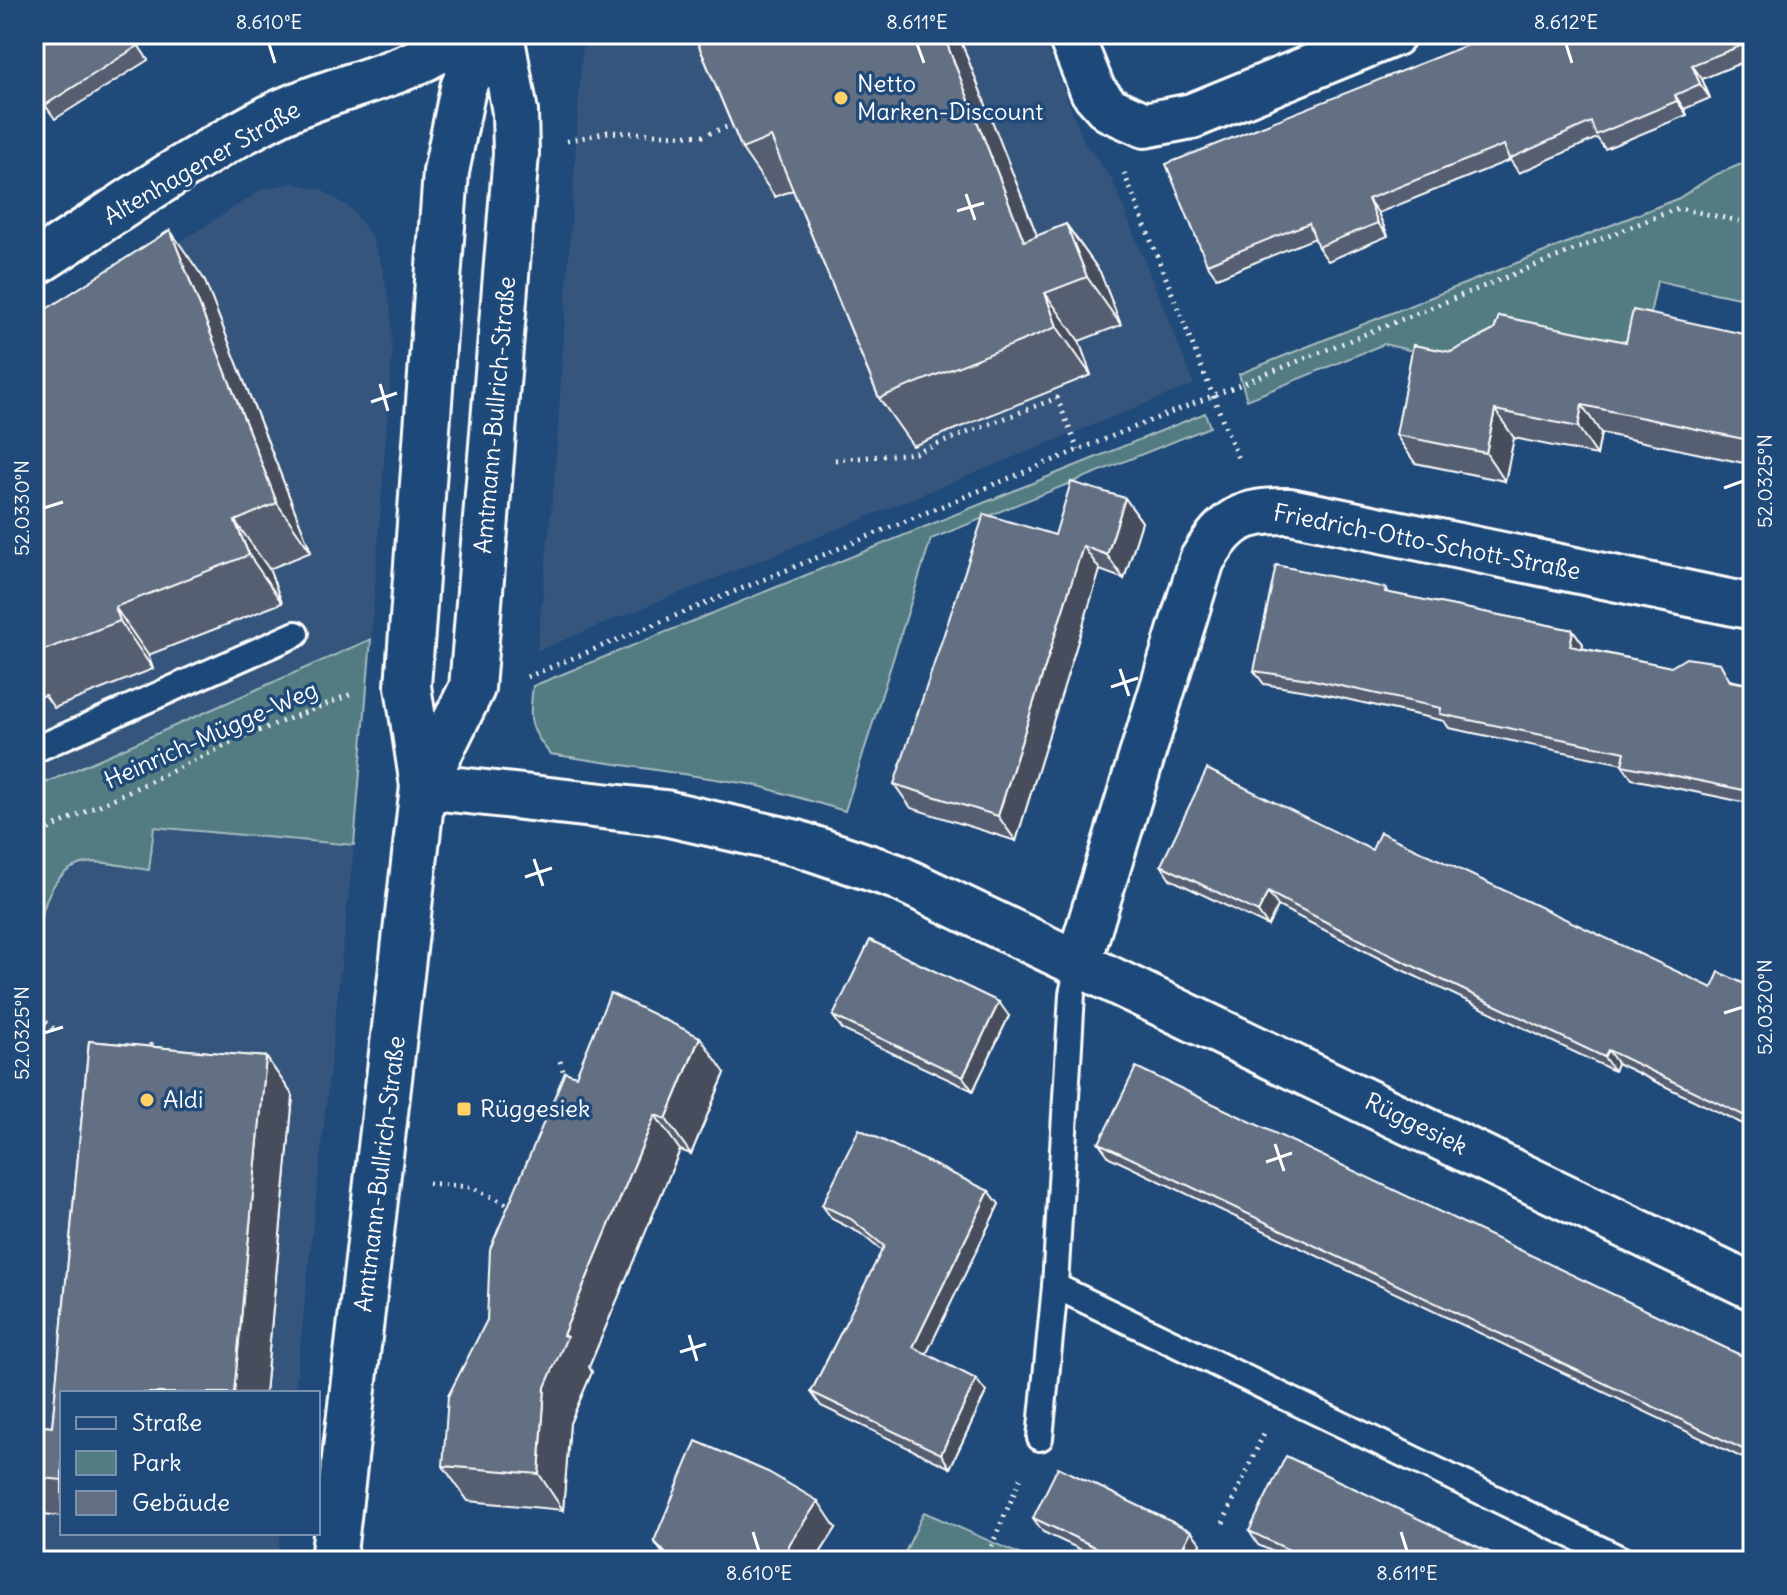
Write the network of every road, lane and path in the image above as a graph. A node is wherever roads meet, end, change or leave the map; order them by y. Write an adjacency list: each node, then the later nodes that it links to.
1 (463, 34): 10 (street, Altenhagener Straße)
2 (485, 34): 17 (street, Amtmann-Bullrich-Straße)
3 (501, 34): 8 (street, Amtmann-Bullrich-Straße)
4 (1070, 34): 7 (street)
5 (1393, 34): 7 (street)
6 (744, 120): 8 (path)
7 (1129, 121): 11 (path)
8 (516, 154): 18 (street, Amtmann-Bullrich-Straße)
9 (1753, 224): 11 (path)
10 (34, 264)
11 (1213, 395): 12 (path); 14 (path)
12 (1078, 450): 13 (path); 18 (path)
13 (835, 460)
14 (1259, 511): 15 (street, Friedrich-Otto-Schott-Straße); 22 (street, Friedrich-Otto-Schott-Straße)
15 (1753, 607)
16 (296, 634): 19 (lane)
17 (408, 686): 20 (street, Amtmann-Bullrich-Straße); 21 (path, Heinrich-Mügge-Weg)
18 (472, 688): 20 (street, Amtmann-Bullrich-Straße)
19 (34, 750)
20 (423, 786): 22 (street, Rüggesiek); 29 (street, Amtmann-Bullrich-Straße)
21 (34, 836)
22 (1079, 961): 31 (lane); 32 (street, Rüggesiek)
23 (34, 1011): 24 (path)
24 (55, 1030)
25 (152, 1038): 27 (path)
26 (560, 1061): 28 (path)
27 (149, 1067)
28 (570, 1094)
29 (379, 1179): 30 (path); 36 (street, Amtmann-Bullrich-Straße)
30 (521, 1211)
31 (1055, 1286): 33 (lane); 34 (lane)
32 (1753, 1287)
33 (1281, 1395): 35 (path); 38 (lane)
34 (1040, 1438): 37 (path)
35 (1223, 1523)
36 (333, 1561)
37 (985, 1561)
38 (1625, 1561)

